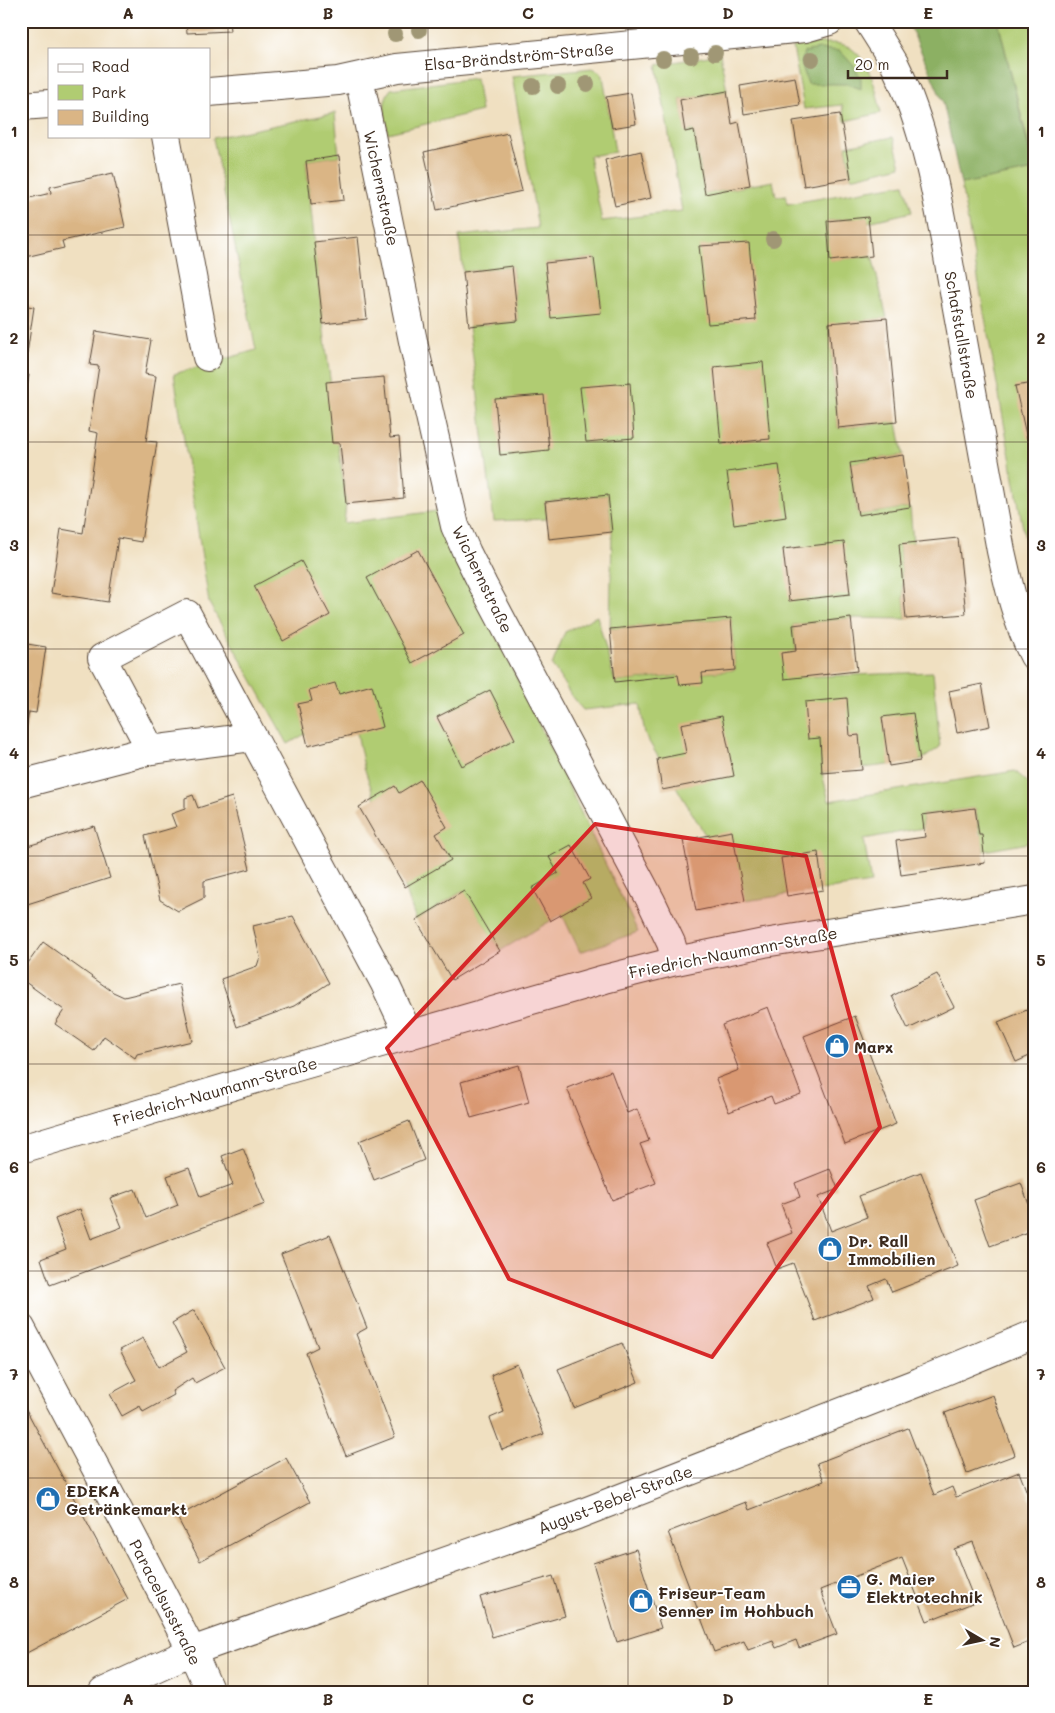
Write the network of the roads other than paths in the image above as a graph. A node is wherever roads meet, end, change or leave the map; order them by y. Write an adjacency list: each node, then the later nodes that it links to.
1 (829, 21): 3 (street, Elsa-Brändström-Straße)
2 (868, 21): 9 (street, Schafstallstraße)
3 (359, 77): 4 (street, Elsa-Brändström-Straße); 14 (street, Wichernstraße)
4 (210, 92)
5 (48, 104): 6 (street)
6 (21, 106)
7 (166, 138): 8 (street)
8 (207, 357)
9 (1034, 656)
10 (252, 737): 11 (street); 11 (street); 15 (street)
11 (151, 750): 12 (street)
12 (21, 784)
13 (1034, 900): 14 (street, Friedrich-Naumann-Straße)
14 (676, 960): 15 (street, Friedrich-Naumann-Straße)
15 (409, 1035): 16 (street, Friedrich-Naumann-Straße)
16 (21, 1149)
17 (21, 1328): 19 (street, Paracelsusstraße)
18 (1034, 1334): 19 (street, August-Bebel-Straße)
19 (192, 1651): 20 (street, August-Bebel-Straße); 21 (street, Paracelsusstraße)
20 (103, 1692)
21 (210, 1692)

